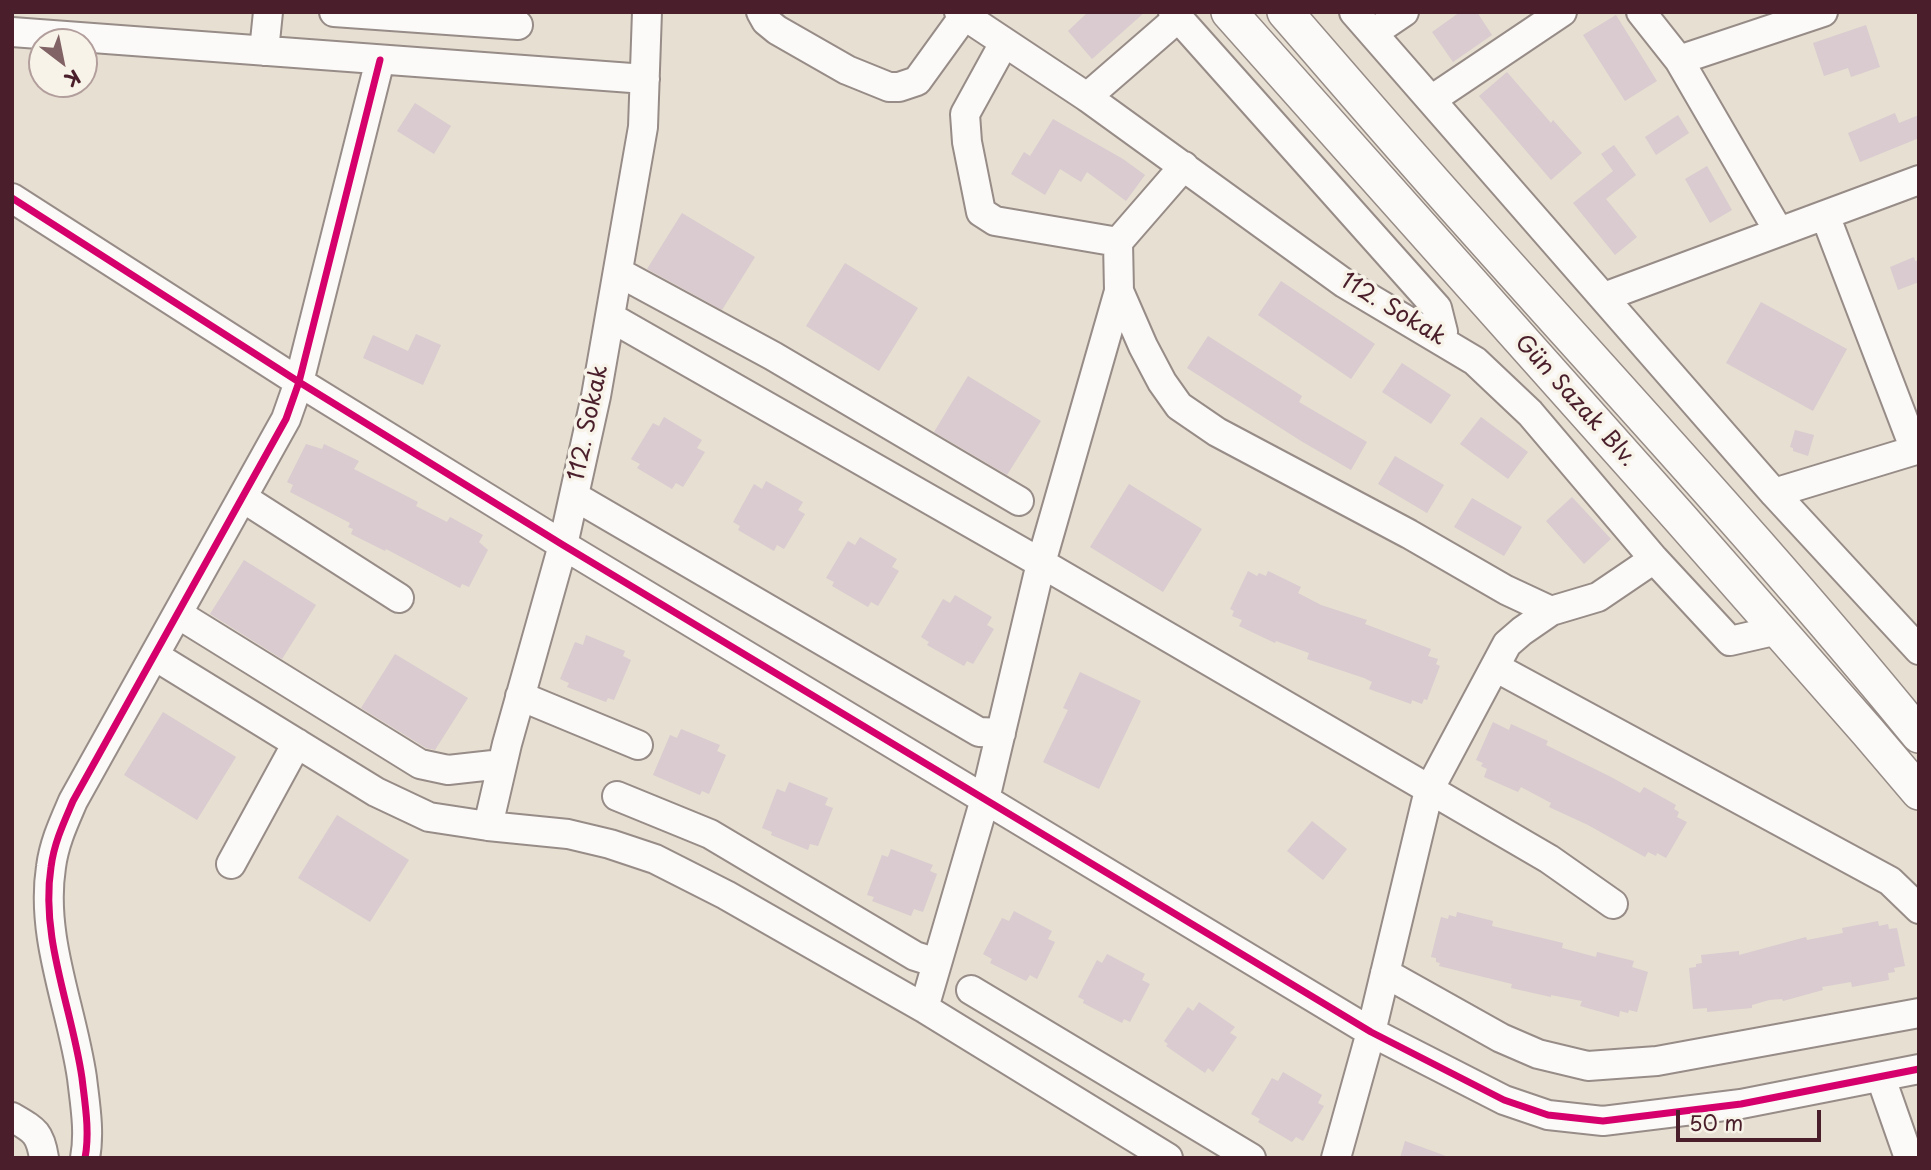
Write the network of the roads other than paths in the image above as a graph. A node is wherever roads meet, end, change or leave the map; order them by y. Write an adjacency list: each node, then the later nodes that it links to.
1 (268, 12): 18 (street)
2 (334, 12): 14 (street)
3 (647, 12): 21 (street, 112. Sokak)
4 (761, 12): 12 (street)
5 (1229, 12): 47 (main road, Gün Sazak Blv.)
6 (1285, 12): 53 (main road, Gün Sazak Blv.)
7 (1354, 12): 16 (street)
8 (1404, 12): 16 (street)
9 (1562, 12): 23 (street)
10 (1641, 12): 20 (street)
11 (1823, 12): 20 (street)
12 (962, 14): 17 (street, 112. Sokak)
13 (1175, 15): 22 (street); 34 (street)
14 (518, 26)
15 (12, 32): 18 (street)
16 (1373, 33): 23 (street)
17 (1004, 43): 22 (street, 112. Sokak); 29 (street)
18 (264, 51): 19 (street)
19 (380, 60): 21 (street); 35 (street)
20 (1679, 60): 28 (street)
21 (645, 79): 30 (street, 112. Sokak)
22 (1087, 97): 24 (street, 112. Sokak)
23 (1431, 100): 32 (street)
24 (1184, 166): 29 (street); 34 (street, 112. Sokak)
25 (1919, 180): 27 (street)
26 (12, 198): 35 (street)
27 (1825, 215): 28 (street); 36 (street)
28 (1779, 232): 32 (street)
29 (1118, 242): 31 (street)
30 (618, 272): 33 (street, 112. Sokak); 40 (street)
31 (1119, 290): 43 (street); 45 (street)
32 (1604, 298): 37 (street)
33 (610, 317): 38 (street, 112. Sokak); 43 (street)
34 (1439, 338): 42 (street, 112. Sokak)
35 (299, 382): 39 (street); 41 (street)
36 (1917, 449): 37 (street)
37 (1774, 493): 48 (street)
38 (574, 496): 41 (street, 112. Sokak); 52 (street)
39 (243, 498): 44 (street); 46 (street)
40 (1019, 501)
41 (563, 545): 51 (street, 112. Sokak); 60 (street)
42 (1654, 559): 45 (street); 47 (street, 112. Sokak)
43 (1041, 563): 52 (street); 57 (street)
44 (400, 598)
45 (1551, 611): 50 (street)
46 (178, 614): 49 (street); 56 (street)
47 (1779, 630): 58 (main road, Gün Sazak Blv.)
48 (1919, 650)
49 (155, 656): 54 (street); 75 (street)
50 (1495, 667): 57 (street); 64 (street)
51 (520, 696): 55 (street); 56 (street, 112. Sokak)
52 (1001, 733): 60 (street)
53 (1919, 735)
54 (297, 743): 61 (street); 62 (street)
55 (638, 745)
56 (502, 764): 61 (street, 112. Sokak)
57 (1429, 790): 63 (street); 66 (street)
58 (1919, 792)
59 (617, 796): 65 (street)
60 (985, 799): 65 (street); 70 (street)
61 (488, 825): 68 (street)
62 (231, 864)
63 (1613, 904)
64 (1919, 909)
65 (937, 963): 68 (street)
66 (1385, 973): 69 (street); 70 (street)
67 (971, 990): 77 (street)
68 (924, 1008): 76 (street)
69 (1919, 1013)
70 (1371, 1032): 72 (street); 78 (street)
71 (1919, 1069): 72 (street)
72 (1881, 1078): 79 (street)
73 (12, 1117): 74 (street)
74 (36, 1156)
75 (85, 1158)
76 (1168, 1158)
77 (1251, 1158)
78 (1336, 1158)
79 (1909, 1158)

